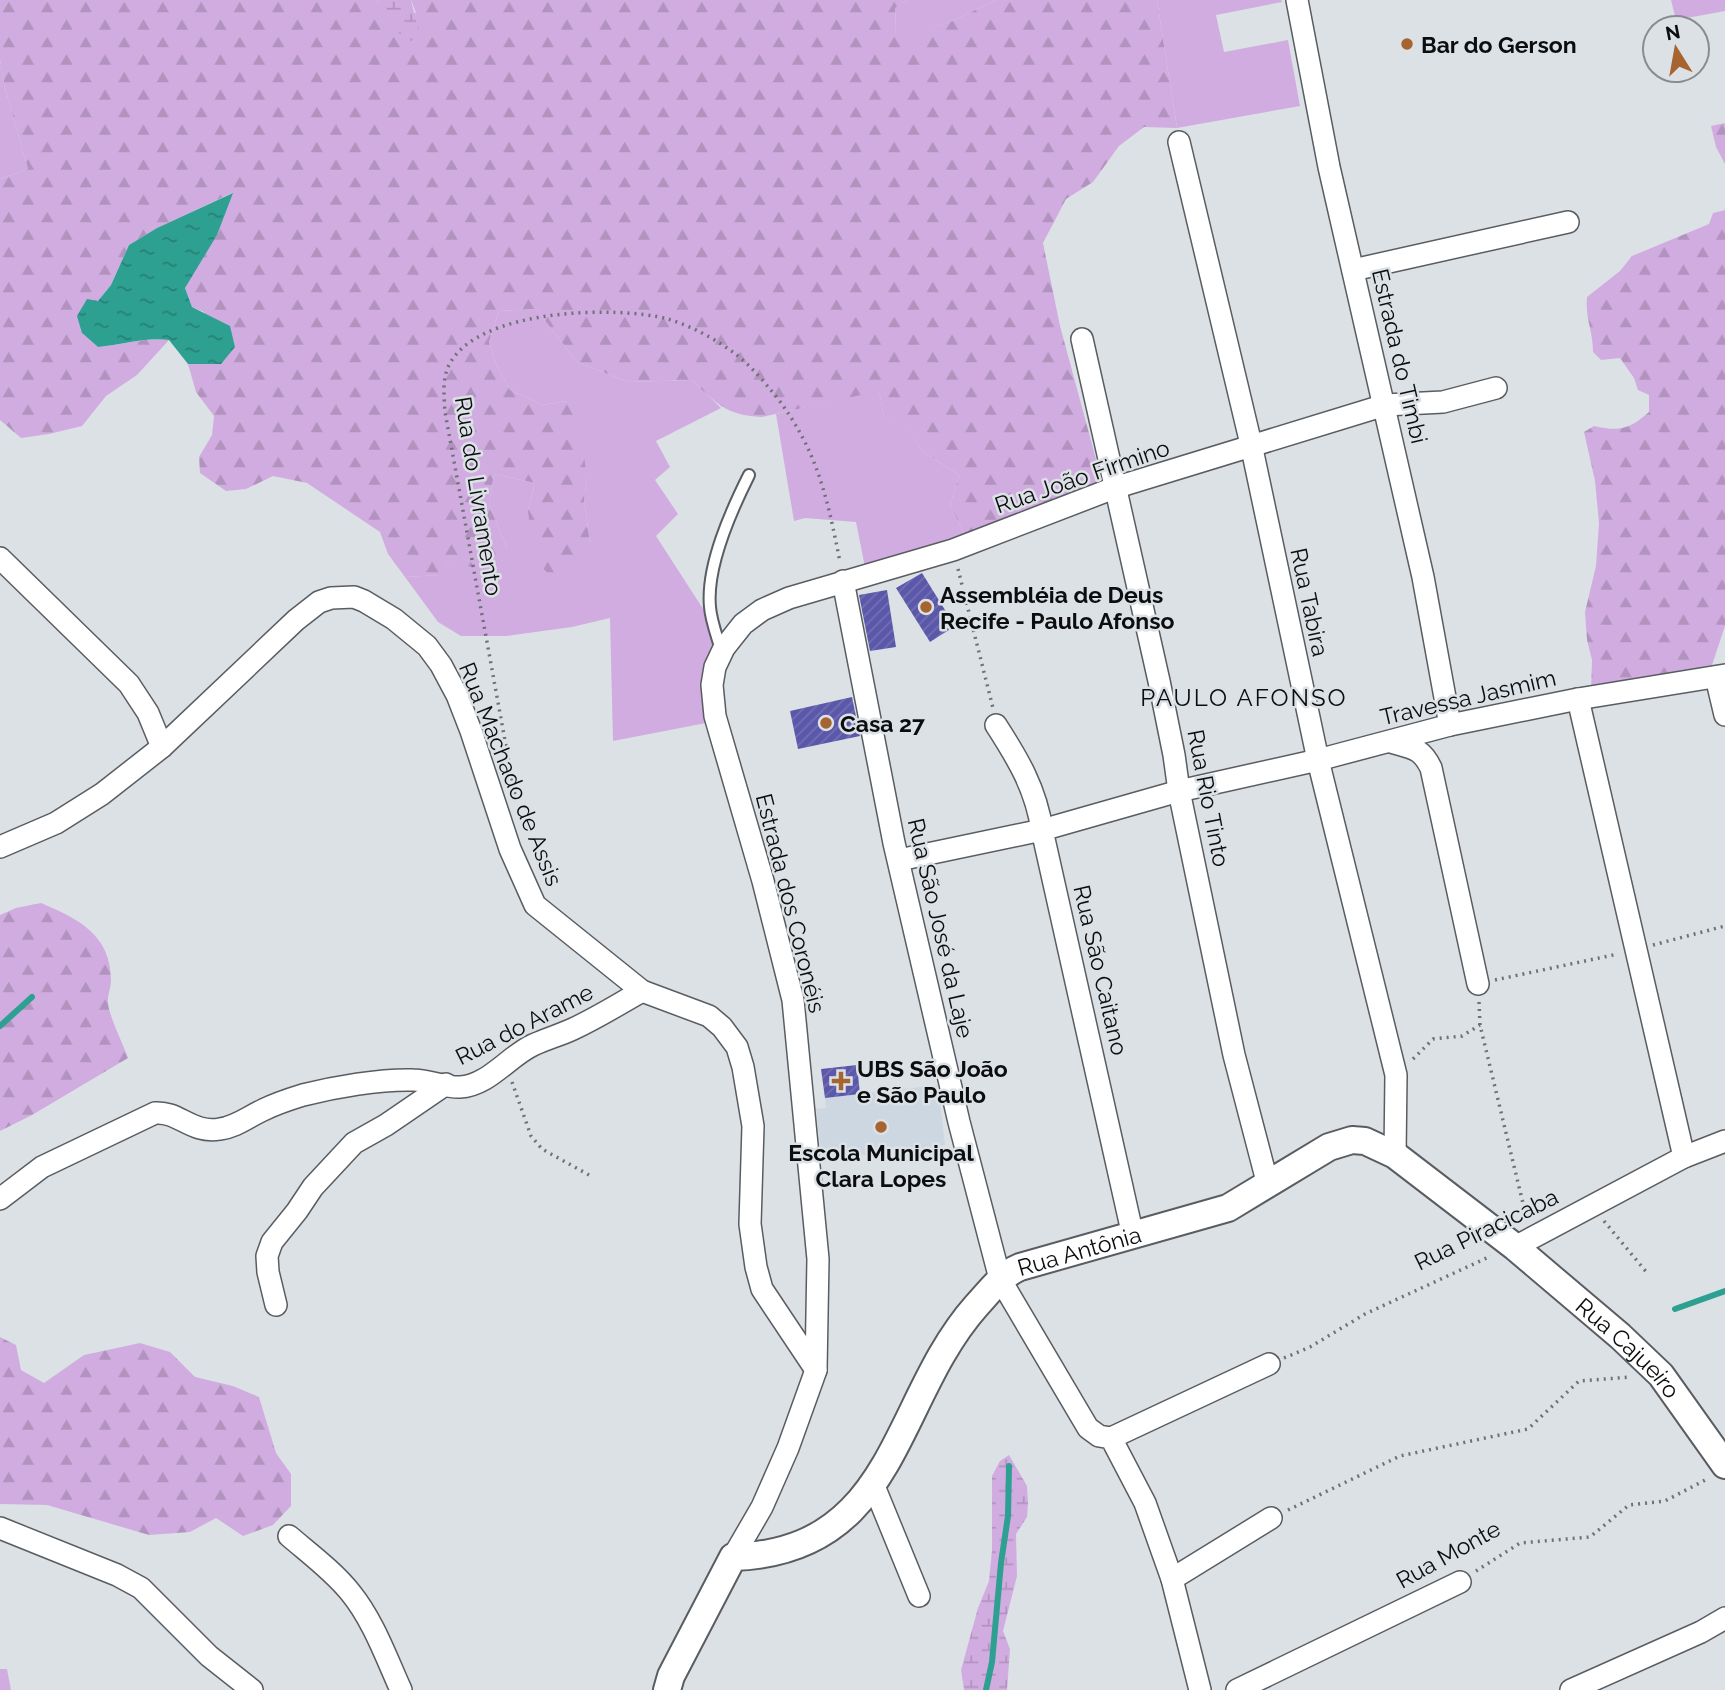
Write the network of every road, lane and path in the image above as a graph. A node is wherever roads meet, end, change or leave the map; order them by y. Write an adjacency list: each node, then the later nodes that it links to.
1 (1297, 0): 4 (street, Estrada do Timbi)
2 (1179, 142): 8 (street, Rua Tabira)
3 (1568, 222): 4 (street)
4 (1353, 270): 7 (street, Estrada do Timbi)
5 (1082, 339): 10 (street, Rua Rio Tinto)
6 (1496, 388): 7 (street, Rua João Firmino)
7 (1385, 405): 8 (street, Rua João Firmino); 19 (street, Estrada do Timbi)
8 (1251, 444): 10 (street, Rua João Firmino); 22 (street, Rua Tabira)
9 (749, 475): 14 (lane)
10 (1114, 488): 11 (street, Rua João Firmino); 23 (street, Rua Rio Tinto)
11 (953, 550): 13 (street, Rua João Firmino); 18 (path)
12 (0, 558): 21 (street)
13 (843, 581): 14 (street, Rua João Firmino); 24 (path, Rua do Livramento); 27 (street, Rua São José da Laje)
14 (718, 660): 49 (street, Estrada dos Coronéis)
15 (1721, 676): 16 (street, Travessa Jasmim); 17 (street)
16 (1578, 699): 19 (street, Travessa Jasmim); 29 (street)
17 (1725, 715)
18 (996, 725): 25 (street, Rua São Caitano)
19 (1450, 725): 20 (street, Travessa Jasmim)
20 (1389, 741): 22 (street, Travessa Jasmim); 30 (street)
21 (162, 747): 26 (street, Rua Machado de Assis); 31 (street, Rua Machado de Assis)
22 (1318, 760): 23 (street, Travessa Jasmim); 34 (street, Rua Tabira)
23 (1179, 791): 25 (street, Travessa Jasmim); 40 (street, Rua Rio Tinto)
24 (518, 808)
25 (1042, 830): 27 (street, Travessa Jasmim); 43 (street, Rua São Caitano)
26 (0, 847)
27 (899, 860): 46 (street, Rua São José da Laje)
28 (1725, 926): 29 (path)
29 (1636, 950): 30 (path); 38 (street)
30 (1478, 984): 32 (path)
31 (642, 990): 33 (street, Rua do Arame); 49 (street, Rua Machado de Assis)
32 (1480, 1025): 34 (path); 44 (path)
33 (506, 1063): 35 (street, Rua do Arame); 39 (path)
34 (1396, 1075): 37 (street, Rua Tabira)
35 (446, 1084): 41 (street, Rua do Arame); 47 (street)
36 (1725, 1141): 38 (street, Rua Piracicaba)
37 (1395, 1155): 40 (street, Rua Antônia); 44 (street, Rua Antônia)
38 (1684, 1157): 42 (street, Rua Piracicaba)
39 (589, 1175)
40 (1268, 1185): 43 (street, Rua Antônia)
41 (0, 1199)
42 (1592, 1206): 44 (street, Rua Piracicaba); 45 (path)
43 (1133, 1236): 46 (street, Rua Antônia)
44 (1524, 1242): 48 (path, Rua Piracicaba); 50 (street, Rua Cajueiro)
45 (1648, 1274)
46 (1000, 1279): 51 (street, Rua São José da Laje); 53 (street, Rua Antônia)
47 (276, 1305)
48 (1269, 1364): 51 (street)
49 (816, 1370): 57 (street, Estrada dos Coronéis)
50 (1661, 1375): 52 (street, Rua Cajueiro); 54 (path)
51 (1111, 1438): 58 (street, Rua São José da Laje)
52 (1719, 1470): 59 (path, Rua Monte)
53 (874, 1486): 57 (street, Rua Antônia); 60 (street)
54 (1271, 1518): 58 (street)
55 (0, 1528): 62 (street)
56 (289, 1536): 63 (street)
57 (733, 1557): 64 (street)
58 (1172, 1579): 65 (street, Rua São José da Laje)
59 (1460, 1582): 66 (street, Rua Monte)
60 (919, 1596)
61 (1725, 1618): 67 (street)
62 (252, 1690)
63 (401, 1690)
64 (667, 1690)
65 (1200, 1690)
66 (1237, 1690)
67 (1571, 1690)

